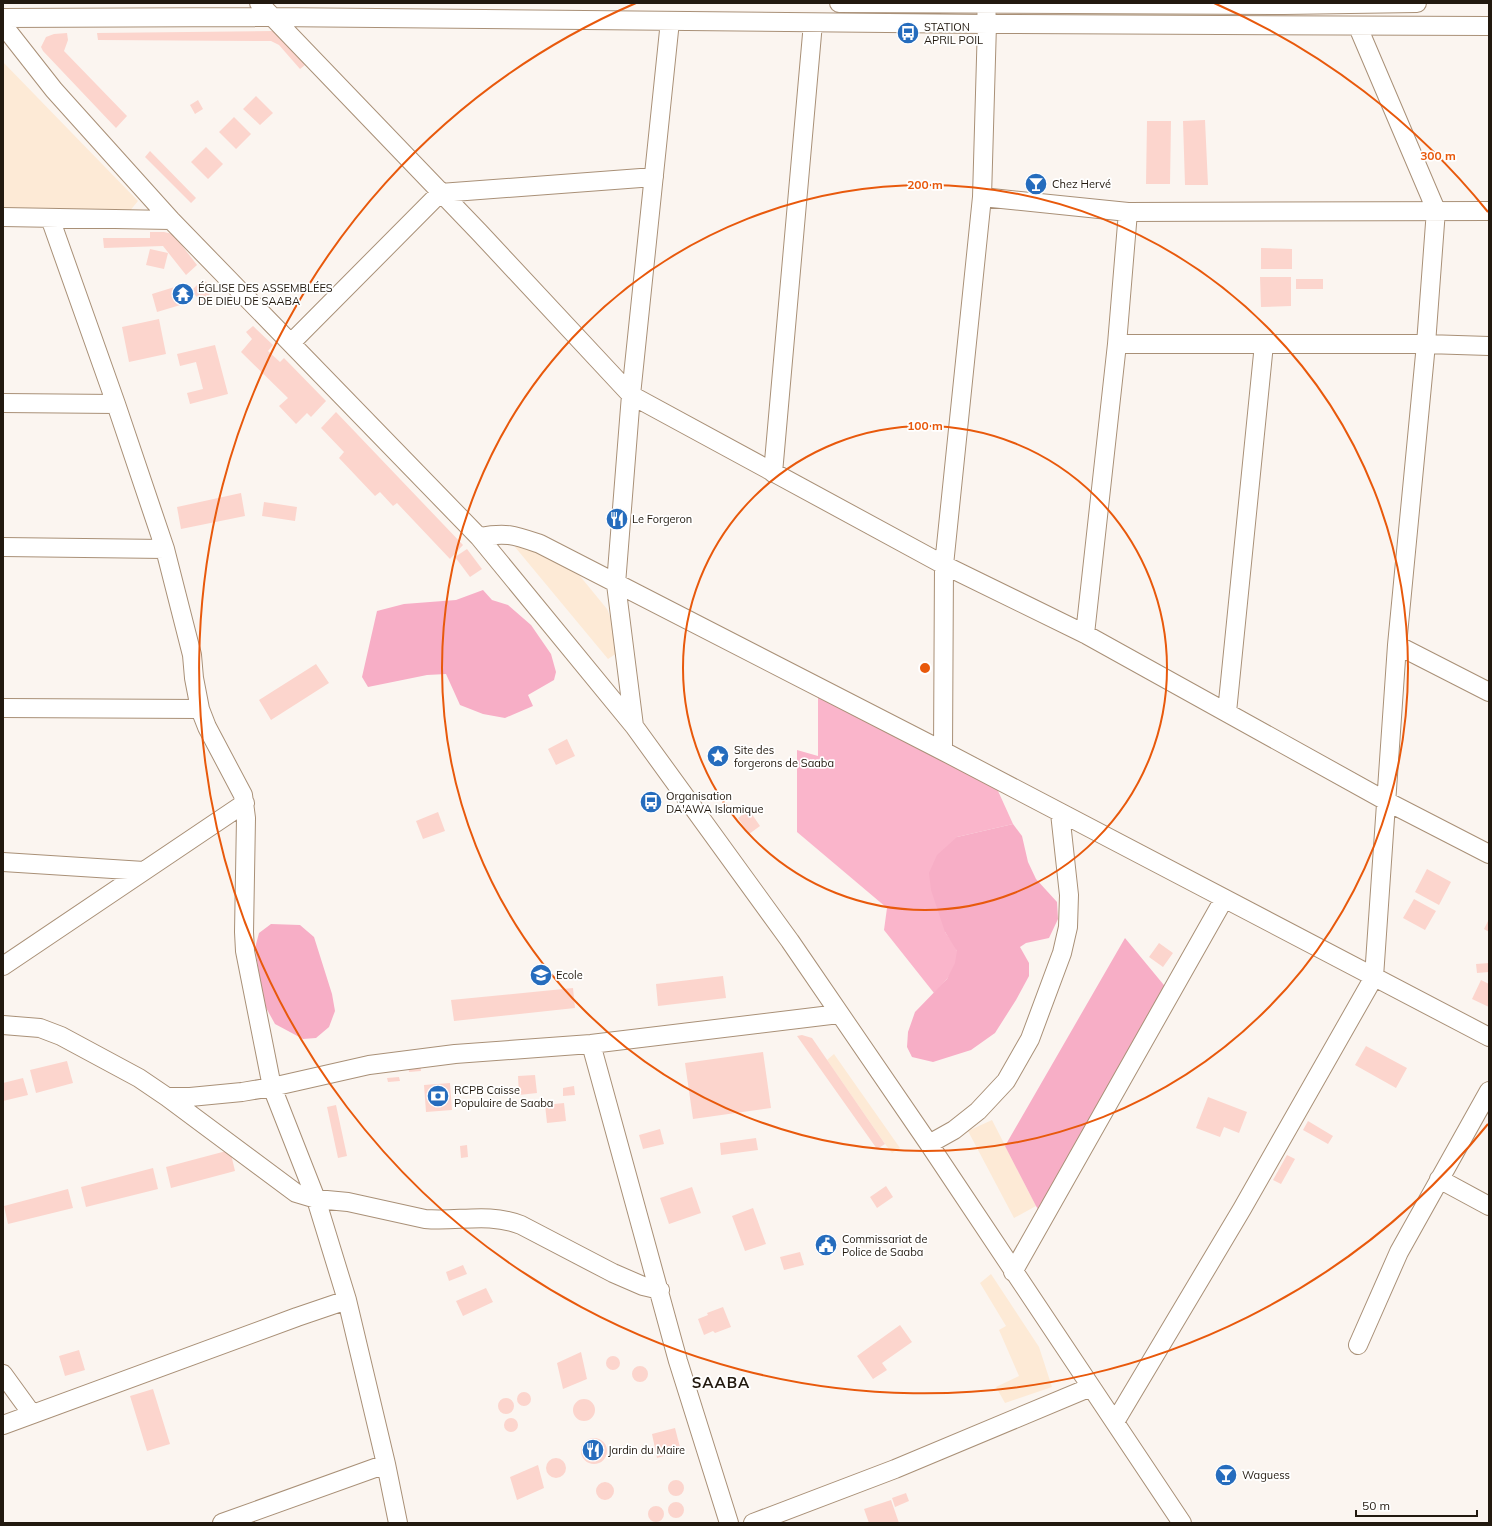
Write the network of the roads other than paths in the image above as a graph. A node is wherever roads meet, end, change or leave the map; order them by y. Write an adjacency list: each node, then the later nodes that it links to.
1 (259, 3): 8 (street)
2 (839, 3): 4 (street)
3 (1417, 3): 6 (street)
4 (986, 4): 5 (street); 12 (street)
5 (1129, 4): 6 (street)
6 (1284, 4)
7 (366, 10): 8 (street); 10 (street)
8 (271, 17): 9 (street); 17 (street)
9 (3, 18)
10 (670, 21): 11 (street); 16 (street)
11 (813, 23): 12 (street); 33 (street)
12 (987, 24): 14 (street); 18 (street)
13 (1489, 26): 14 (street)
14 (1358, 27): 19 (street)
15 (6, 34): 24 (street)
16 (654, 177): 17 (street); 30 (street)
17 (440, 193): 25 (street); 30 (street)
18 (982, 196): 21 (street); 37 (street)
19 (1436, 210): 20 (street); 21 (street); 28 (street)
20 (1489, 211)
21 (1128, 212): 26 (street)
22 (3, 217): 23 (street)
23 (50, 218): 24 (street); 32 (street)
24 (171, 220): 25 (street)
25 (291, 343): 34 (street)
26 (1117, 344): 27 (street); 39 (street)
27 (1264, 344): 28 (street); 44 (street)
28 (1426, 344): 29 (street); 40 (street)
29 (1489, 346)
30 (631, 395): 33 (street); 38 (street)
31 (3, 403): 32 (street)
32 (116, 404): 36 (street)
33 (773, 473): 37 (street)
34 (480, 537): 38 (street); 45 (street)
35 (3, 547): 36 (street)
36 (164, 548): 43 (street)
37 (944, 565): 39 (street); 46 (street)
38 (616, 584): 45 (street); 46 (street)
39 (1085, 634): 44 (street)
40 (1397, 645): 41 (street); 47 (street)
41 (1489, 692)
42 (3, 708): 43 (street)
43 (200, 709): 48 (street)
44 (1227, 712): 47 (street)
45 (634, 726): 56 (street)
46 (943, 752): 49 (street)
47 (1386, 801): 50 (street); 55 (street)
48 (245, 803): 52 (street); 60 (street)
49 (1060, 814): 53 (street); 63 (street)
50 (1489, 854)
51 (3, 862): 52 (street)
52 (144, 871): 54 (street)
53 (1224, 900): 55 (street); 67 (street)
54 (3, 966)
55 (1374, 977): 58 (street); 74 (street)
56 (839, 1014): 59 (street); 63 (street)
57 (3, 1025): 62 (street)
58 (1489, 1037)
59 (591, 1044): 60 (street); 68 (street)
60 (272, 1087): 62 (street); 65 (street)
61 (1489, 1091): 64 (street)
62 (167, 1097): 65 (street)
63 (929, 1144): 67 (street)
64 (1439, 1179): 66 (street); 70 (street)
65 (316, 1198): 68 (street); 69 (street)
66 (1489, 1206)
67 (1013, 1272): 72 (street)
68 (660, 1290): 79 (street)
69 (347, 1300): 73 (street); 76 (street)
70 (1358, 1345)
71 (3, 1374): 73 (street)
72 (1091, 1387): 74 (street); 80 (street)
73 (32, 1414): 75 (street)
74 (1115, 1422): 81 (street)
75 (3, 1425)
76 (386, 1464): 77 (street); 78 (street)
77 (222, 1523)
78 (398, 1523)
79 (730, 1523)
80 (753, 1523)
81 (1182, 1523)

